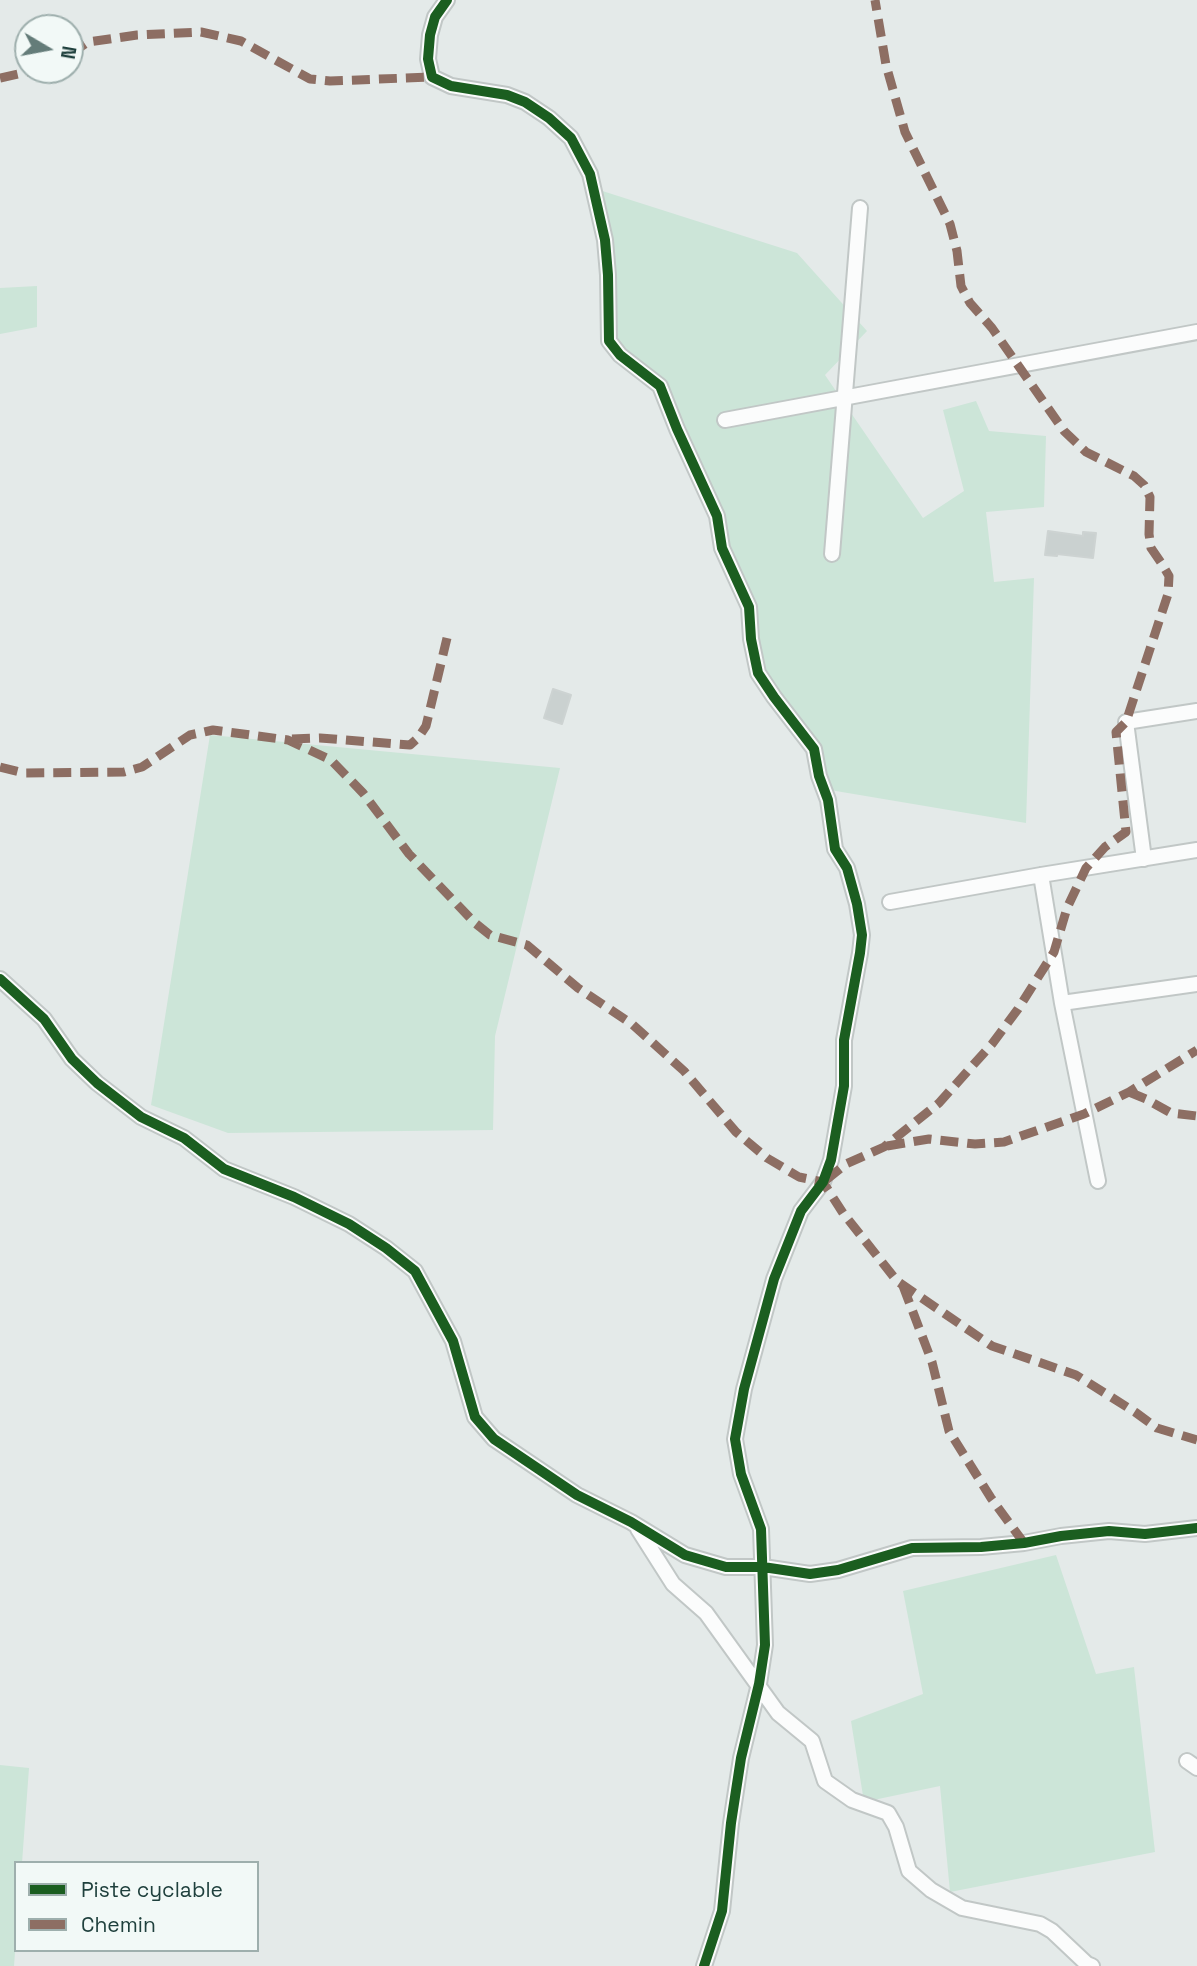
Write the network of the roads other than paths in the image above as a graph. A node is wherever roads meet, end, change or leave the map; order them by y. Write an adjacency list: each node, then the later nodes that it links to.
1 (447, 0): 18 (street)
2 (860, 208): 4 (street)
3 (1197, 332): 4 (street)
4 (844, 397): 5 (street); 6 (street)
5 (725, 420)
6 (832, 554)
7 (1197, 711): 9 (street)
8 (1197, 850): 9 (street)
9 (1144, 859): 10 (street)
10 (1041, 874): 11 (street); 14 (street)
11 (890, 902)
12 (0, 978): 16 (street)
13 (1197, 984): 14 (street)
14 (1062, 1003): 15 (street)
15 (1098, 1181)
16 (636, 1525): 18 (street); 19 (street)
17 (1197, 1528): 18 (street)
18 (763, 1567): 19 (street)
19 (758, 1684): 20 (street); 21 (street)
20 (704, 1966)
21 (1092, 1966)

